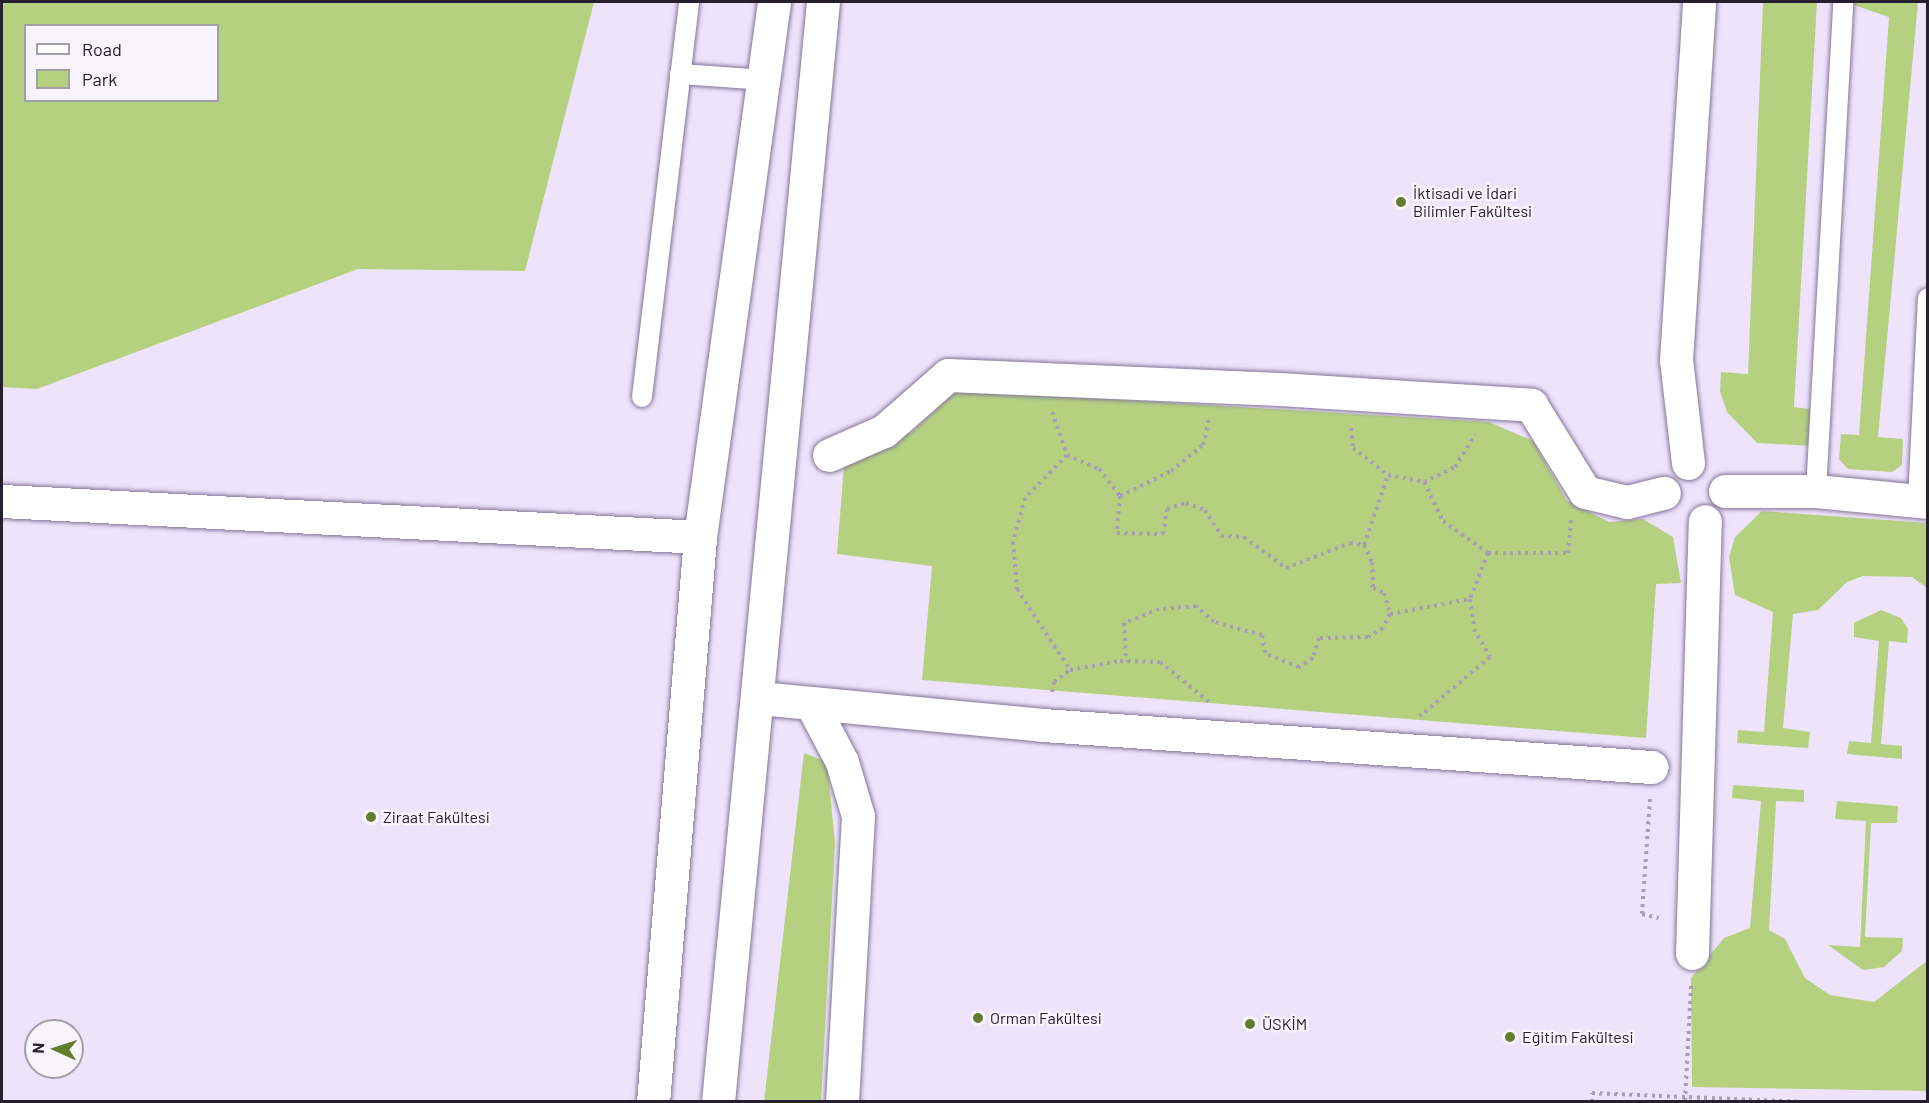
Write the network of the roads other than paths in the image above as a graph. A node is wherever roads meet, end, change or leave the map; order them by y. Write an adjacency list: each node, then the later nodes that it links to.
1 (689, 2): 6 (lane)
2 (774, 2): 7 (street)
3 (823, 2): 20 (street)
4 (1699, 2): 12 (street)
5 (1843, 2): 14 (lane)
6 (680, 74): 7 (lane); 9 (lane)
7 (766, 80): 19 (street)
8 (1928, 298): 10 (lane)
9 (642, 397)
10 (1925, 414): 17 (lane)
11 (830, 455): 15 (street)
12 (1688, 463): 13 (street); 15 (street)
13 (1725, 491): 14 (street); 18 (street)
14 (1816, 491): 17 (street)
15 (1664, 493): 18 (street)
16 (2, 501): 19 (street)
17 (1923, 501)
18 (1705, 521): 23 (street)
19 (700, 537): 24 (street)
20 (759, 698): 21 (street); 25 (street)
21 (812, 705): 22 (street); 26 (street)
22 (1652, 767)
23 (1692, 953)
24 (653, 1101)
25 (718, 1101)
26 (842, 1101)

